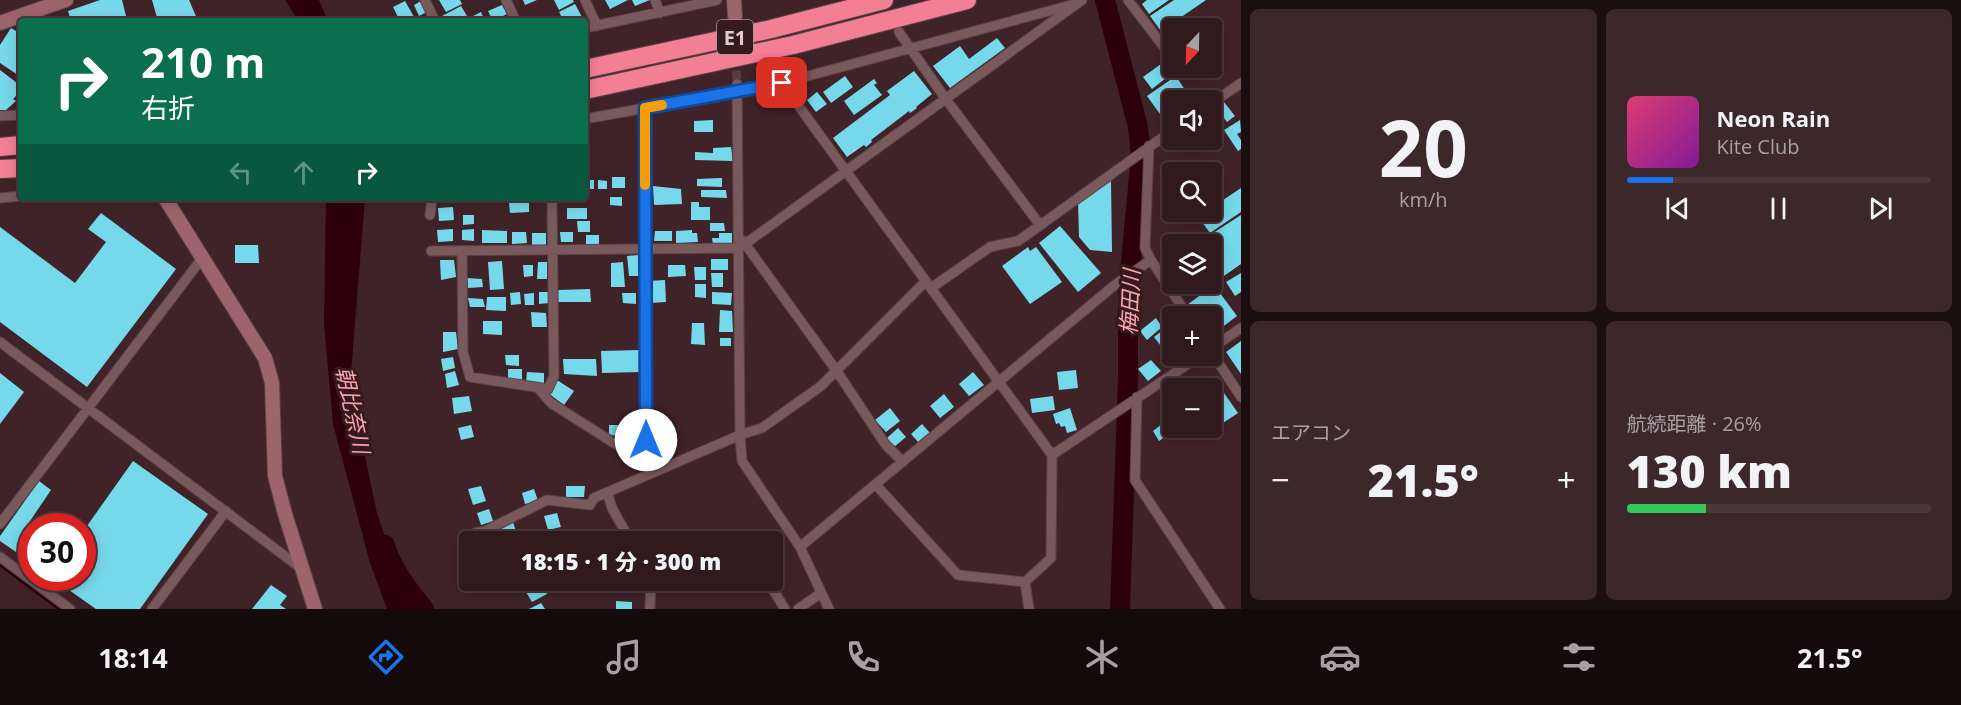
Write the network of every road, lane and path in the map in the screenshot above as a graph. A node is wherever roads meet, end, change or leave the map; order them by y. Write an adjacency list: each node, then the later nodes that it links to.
1 (66, 0): 13 (street)
2 (425, 0): 17 (street)
3 (506, 0): 18 (street)
4 (585, 0): 20 (street)
5 (655, 0): 14 (street)
6 (717, 0): 14 (street)
7 (734, 0): 15 (street)
8 (850, 0): 22 (highway)
9 (884, 0): 22 (highway, E1)
10 (967, 0): 30 (highway, E1)
11 (1128, 0): 24 (street)
12 (1079, 2): 25 (street); 32 (street)
13 (40, 4): 16 (street); 19 (street)
14 (660, 13): 20 (street)
15 (735, 16)
16 (49, 18)
17 (434, 18)
18 (515, 18)
19 (0, 23)
20 (597, 26): 21 (street)
21 (588, 28)
22 (771, 29): 26 (highway, E1)
23 (899, 32): 25 (street)
24 (1162, 45)
25 (910, 48): 27 (street); 32 (street)
26 (588, 68)
27 (782, 83): 29 (street); 43 (street)
28 (1241, 83): 31 (street)
29 (738, 87): 33 (street); 51 (street)
30 (588, 89)
31 (1222, 96)
32 (945, 99): 43 (street); 50 (street)
33 (645, 108): 36 (street); 52 (street)
34 (18, 115): 35 (street)
35 (0, 116)
36 (588, 118)
37 (1162, 137): 39 (street)
38 (18, 146): 40 (highway)
39 (1149, 146): 50 (street); 57 (street)
40 (0, 147)
41 (18, 168): 42 (highway)
42 (0, 169)
43 (847, 171): 51 (street); 58 (street)
44 (18, 196): 45 (street)
45 (0, 198)
46 (167, 201): 56 (street)
47 (432, 201): 49 (street)
48 (552, 201): 53 (street)
49 (430, 215)
50 (1040, 225): 58 (street)
51 (741, 243): 52 (street); 65 (street); 71 (street)
52 (645, 249): 53 (street); 74 (street)
53 (553, 250): 55 (street); 67 (street)
54 (431, 251): 55 (street)
55 (462, 251): 67 (street)
56 (202, 257): 70 (street); 84 (street)
57 (1151, 260): 59 (street); 66 (street)
58 (929, 285): 65 (street); 66 (street)
59 (1181, 306)
60 (1241, 328): 61 (street)
61 (1222, 341)
62 (0, 342): 70 (street)
63 (1185, 366): 68 (street)
64 (1221, 366): 69 (street)
65 (836, 370): 71 (street); 73 (street)
66 (998, 382): 72 (street); 73 (street)
67 (538, 388): 74 (street)
68 (1137, 397): 72 (street); 97 (street)
69 (1241, 397)
70 (88, 408): 78 (street); 79 (street)
71 (740, 435): 75 (street); 82 (street)
72 (1052, 455): 85 (street)
73 (903, 462): 76 (street)
74 (646, 464): 75 (street)
75 (657, 471): 77 (street)
76 (876, 485): 82 (street); 85 (street)
77 (607, 492): 80 (street); 81 (street)
78 (226, 511): 84 (street); 90 (street)
79 (0, 524)
80 (485, 531)
81 (625, 531)
82 (800, 547): 88 (street)
83 (0, 557): 89 (street)
84 (302, 569): 91 (street)
85 (1025, 582): 96 (street)
86 (651, 591): 92 (street)
87 (774, 591): 93 (street)
88 (821, 593): 94 (street); 95 (street)
89 (70, 609)
90 (152, 609)
91 (315, 609)
92 (650, 609)
93 (785, 609)
94 (798, 609)
95 (829, 609)
96 (1029, 609)
97 (1220, 609)

